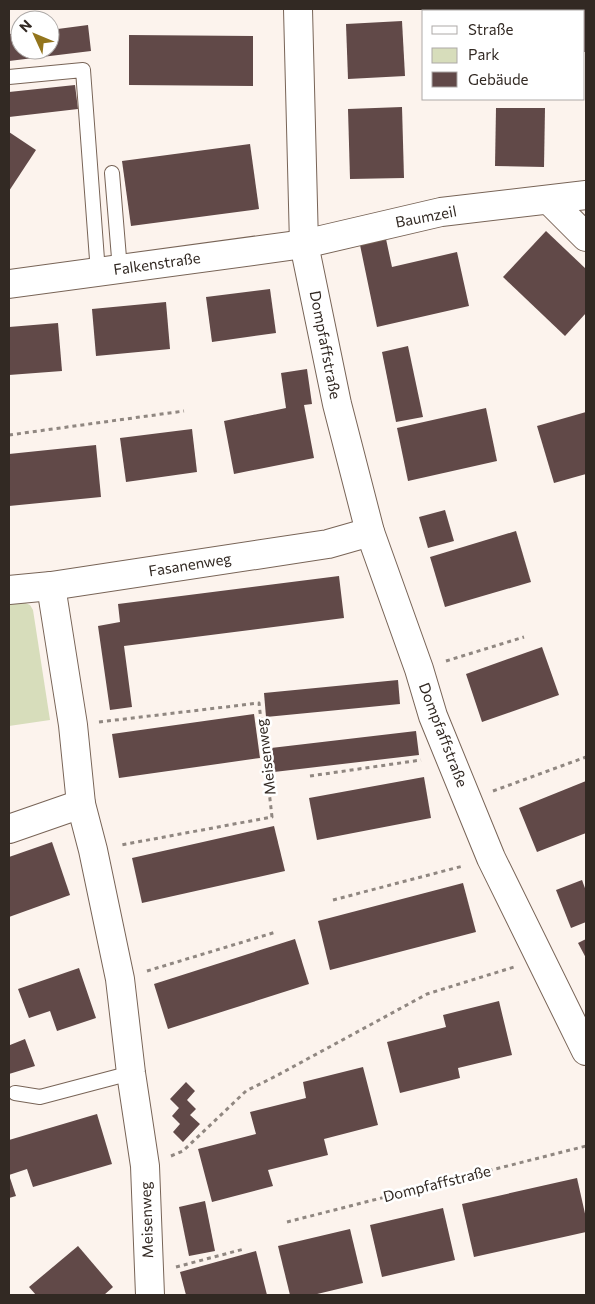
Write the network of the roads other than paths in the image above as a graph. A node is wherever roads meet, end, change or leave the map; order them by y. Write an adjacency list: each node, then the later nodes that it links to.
1 (298, 9): 7 (street, Dompfaffstraße)
2 (9, 77): 8 (lane)
3 (112, 172): 8 (lane)
4 (586, 195): 5 (street, Baumzeil)
5 (549, 200): 6 (street); 7 (street, Baumzeil)
6 (586, 237)
7 (304, 244): 8 (street, Falkenstraße); 10 (street, Dompfaffstraße)
8 (109, 271): 9 (street, Falkenstraße)
9 (9, 284)
10 (370, 532): 11 (street, Fasanenweg); 15 (street, Dompfaffstraße)
11 (51, 586): 12 (street, Fasanenweg); 13 (street, Meisenweg)
12 (9, 590)
13 (81, 804): 14 (street); 16 (street, Meisenweg)
14 (9, 829)
15 (586, 1051)
16 (131, 1072): 17 (lane); 18 (street, Meisenweg)
17 (15, 1092)
18 (150, 1285)

